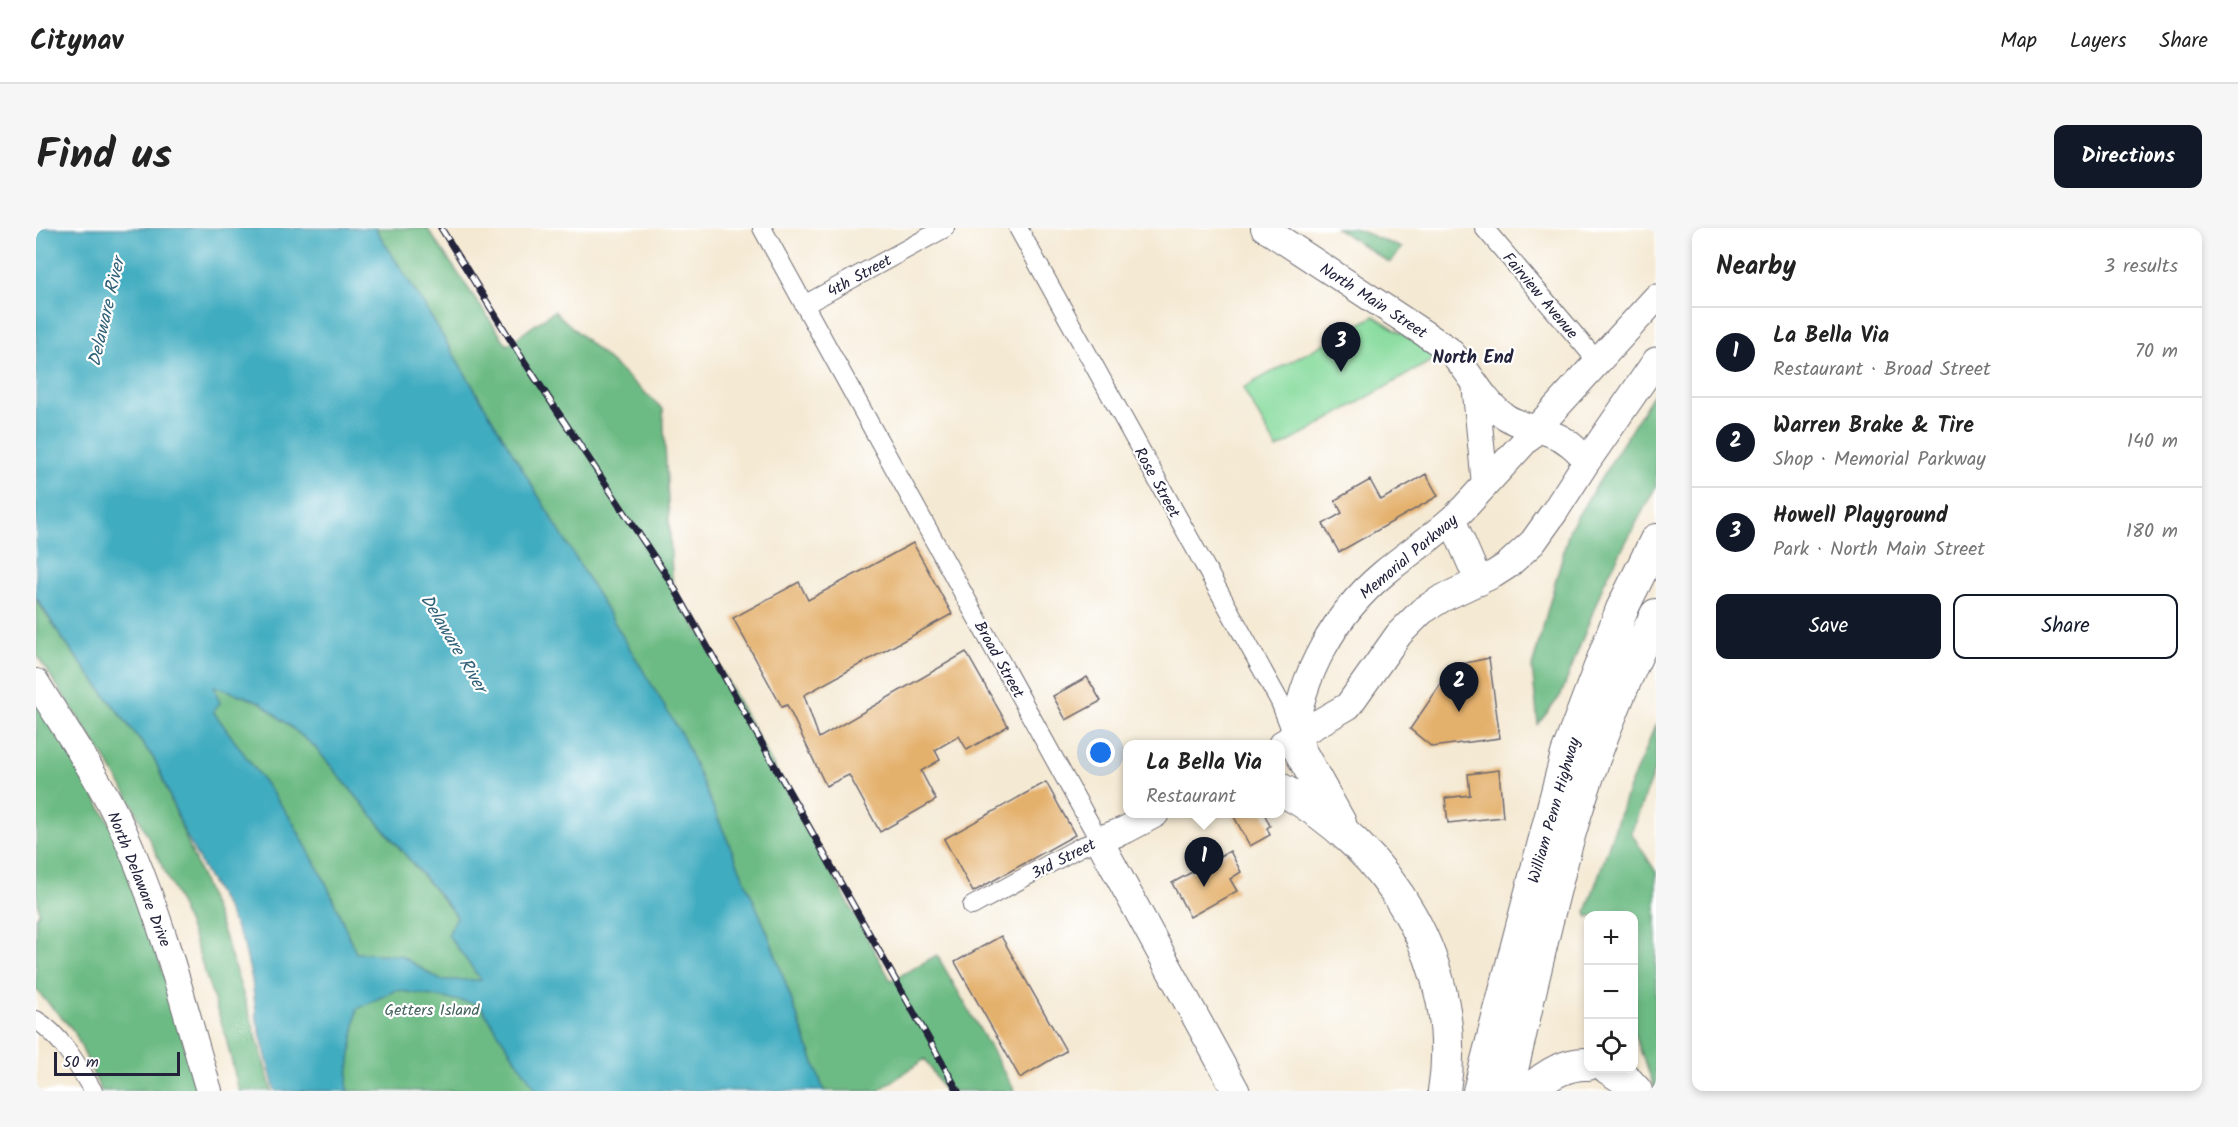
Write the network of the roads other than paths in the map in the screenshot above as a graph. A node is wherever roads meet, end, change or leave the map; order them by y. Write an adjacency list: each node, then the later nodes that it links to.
1 (762, 228): 7 (street, Broad Street)
2 (945, 228): 7 (street, 4th Street)
3 (1018, 228): 20 (street, Rose Street)
4 (1264, 228): 11 (street, North Main Street)
5 (1484, 228): 9 (street, Fairview Avenue)
6 (1656, 298): 8 (main road, Memorial Parkway)
7 (804, 305): 24 (street, Broad Street)
8 (1618, 340): 9 (main road, Memorial Parkway); 10 (main road)
9 (1598, 362): 12 (main road, Memorial Parkway)
10 (1653, 365): 13 (main road)
11 (1475, 382): 12 (street, North Main Street); 14 (street)
12 (1537, 429): 13 (street, North Main Street); 14 (main road, Memorial Parkway)
13 (1587, 460): 17 (main road)
14 (1485, 485): 15 (main road, Memorial Parkway)
15 (1452, 520): 17 (main road); 20 (main road, Memorial Parkway)
16 (1656, 540): 33 (highway, William Penn Highway)
17 (1479, 582): 20 (main road)
18 (1656, 615): 34 (highway, William Penn Highway)
19 (36, 682): 30 (street, North Delaware Drive)
20 (1287, 741): 23 (highway)
21 (1285, 791): 23 (highway)
22 (1146, 818): 24 (main road, 3rd Street)
23 (1346, 832): 32 (highway)
24 (1099, 840): 25 (street, 3rd Street); 31 (main road, Broad Street)
25 (972, 906)
26 (36, 1020): 29 (street)
27 (1584, 1064): 35 (highway)
28 (1616, 1073): 36 (highway)
29 (93, 1091)
30 (209, 1091)
31 (1236, 1091)
32 (1444, 1091)
33 (1479, 1091)
34 (1507, 1091)
35 (1529, 1091)
36 (1636, 1091)

